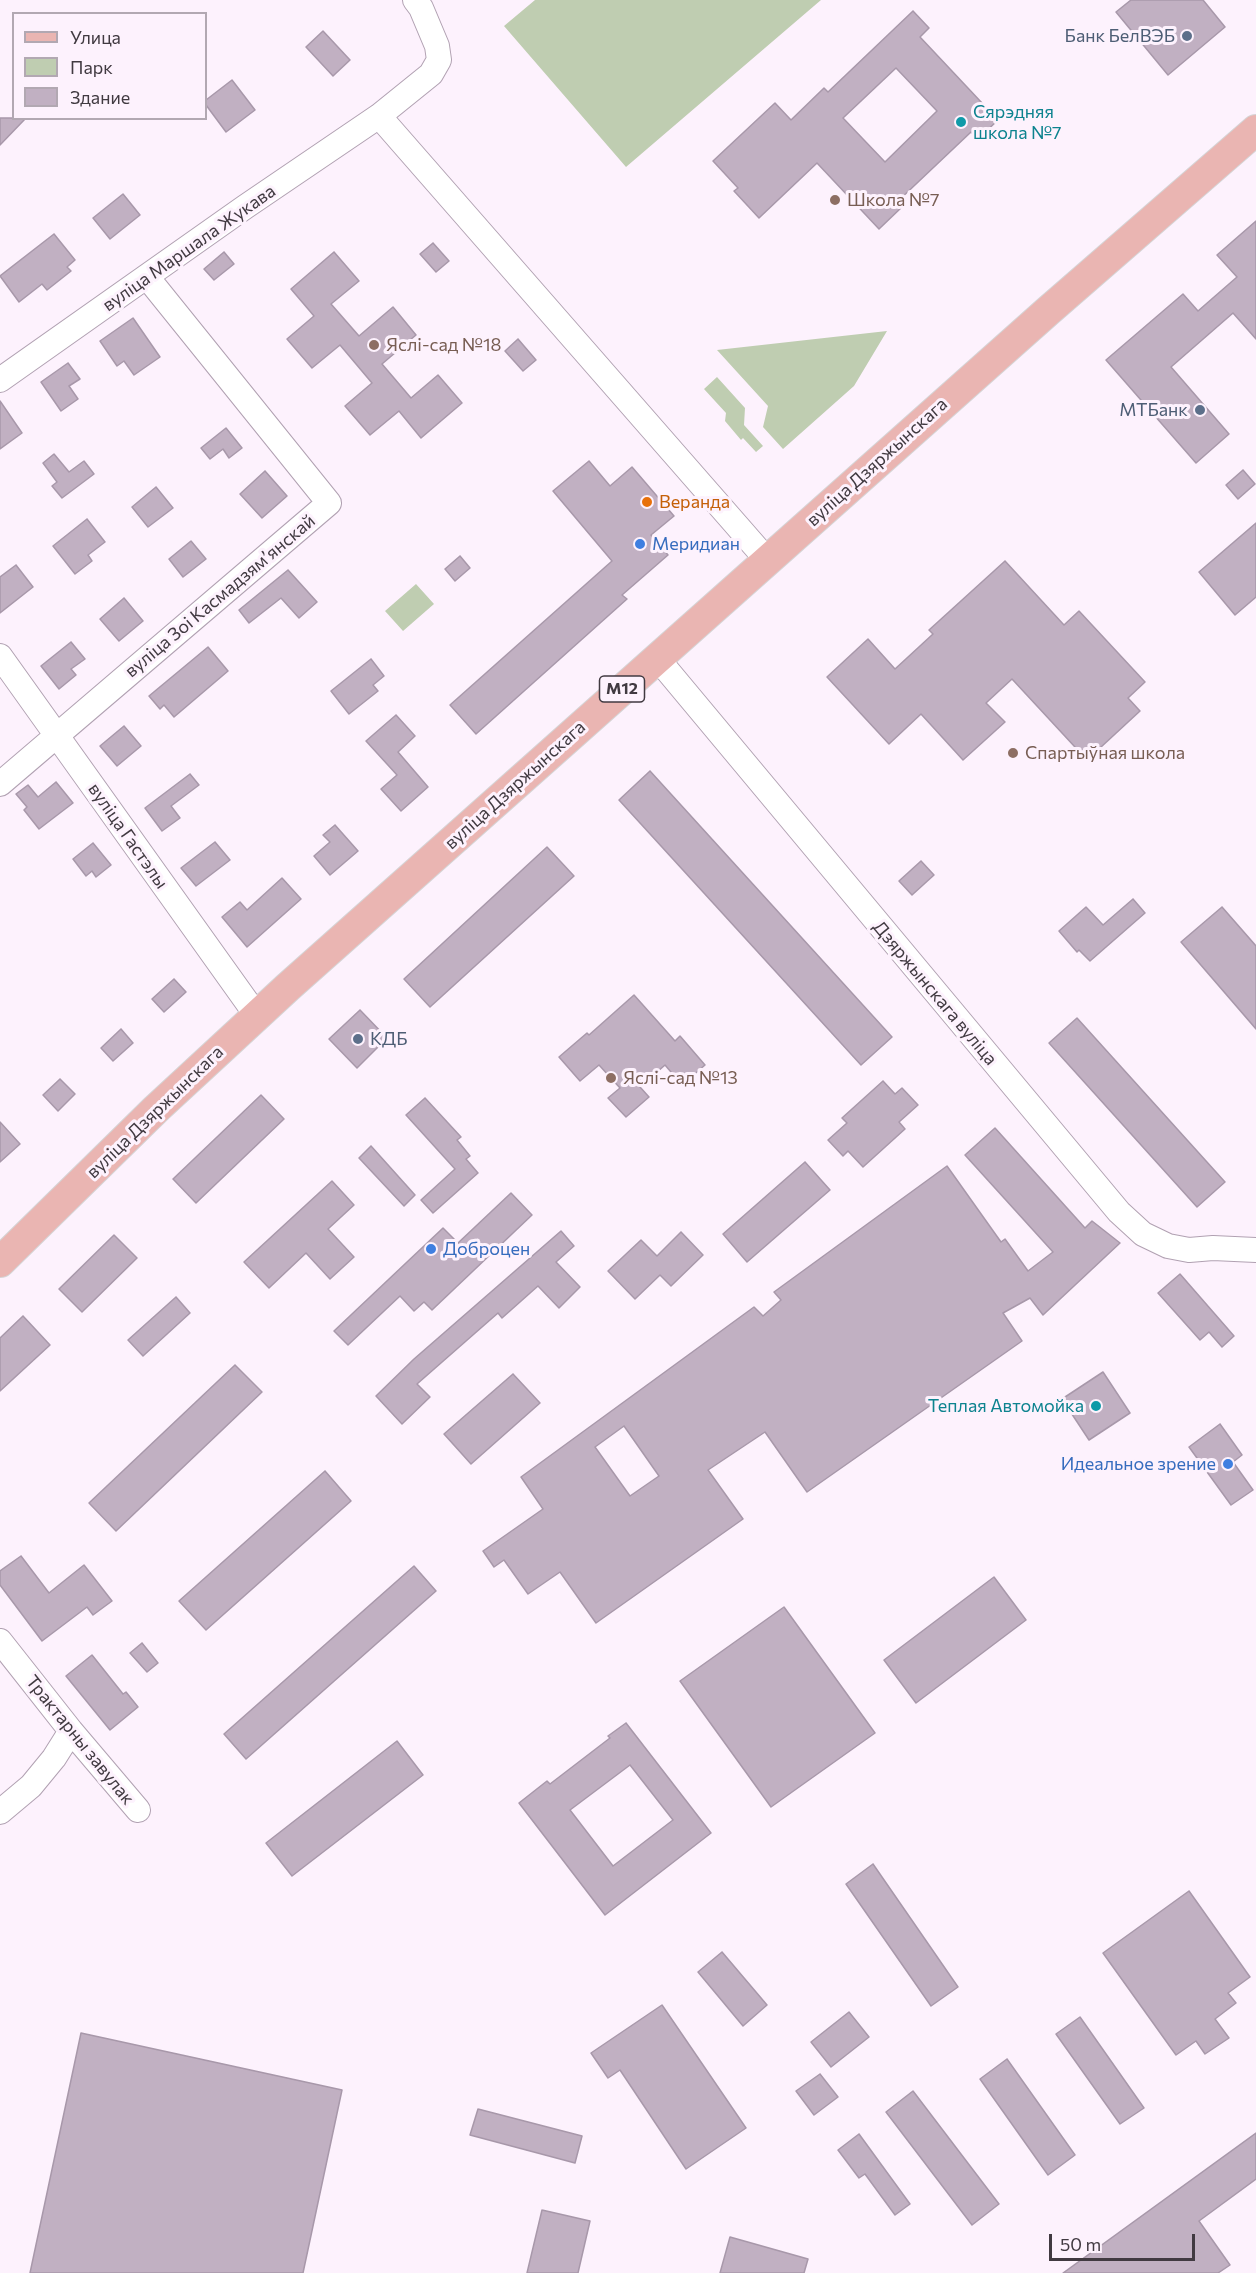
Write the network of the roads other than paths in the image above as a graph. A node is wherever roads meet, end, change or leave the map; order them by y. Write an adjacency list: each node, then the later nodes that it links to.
1 (415, 0): 2 (street, вуліца Маршала Жукава)
2 (379, 116): 4 (street, вуліца Маршала Жукава); 6 (street)
3 (1256, 130): 6 (main road, вуліца Дзяржынскага / М12)
4 (147, 277): 5 (street, вуліца Маршала Жукава); 9 (street, вуліца Зоі Касмадзямʼянскай)
5 (0, 380)
6 (767, 560): 8 (main road, вуліца Дзяржынскага / М12)
7 (0, 656): 9 (street, вуліца Гастэлы)
8 (657, 658): 11 (main road, вуліца Дзяржынскага / М12); 12 (street, Дзяржынскага вуліца)
9 (57, 735): 10 (street, вуліца Зоі Касмадзямʼянскай); 11 (street, вуліца Гастэлы)
10 (0, 784)
11 (257, 1016): 13 (main road, вуліца Дзяржынскага / М12)
12 (1256, 1250)
13 (0, 1262)
14 (0, 1641): 15 (street, Трактарны завулак)
15 (71, 1731): 16 (street, Трактарны завулак); 17 (street)
16 (138, 1810)
17 (0, 1812)

